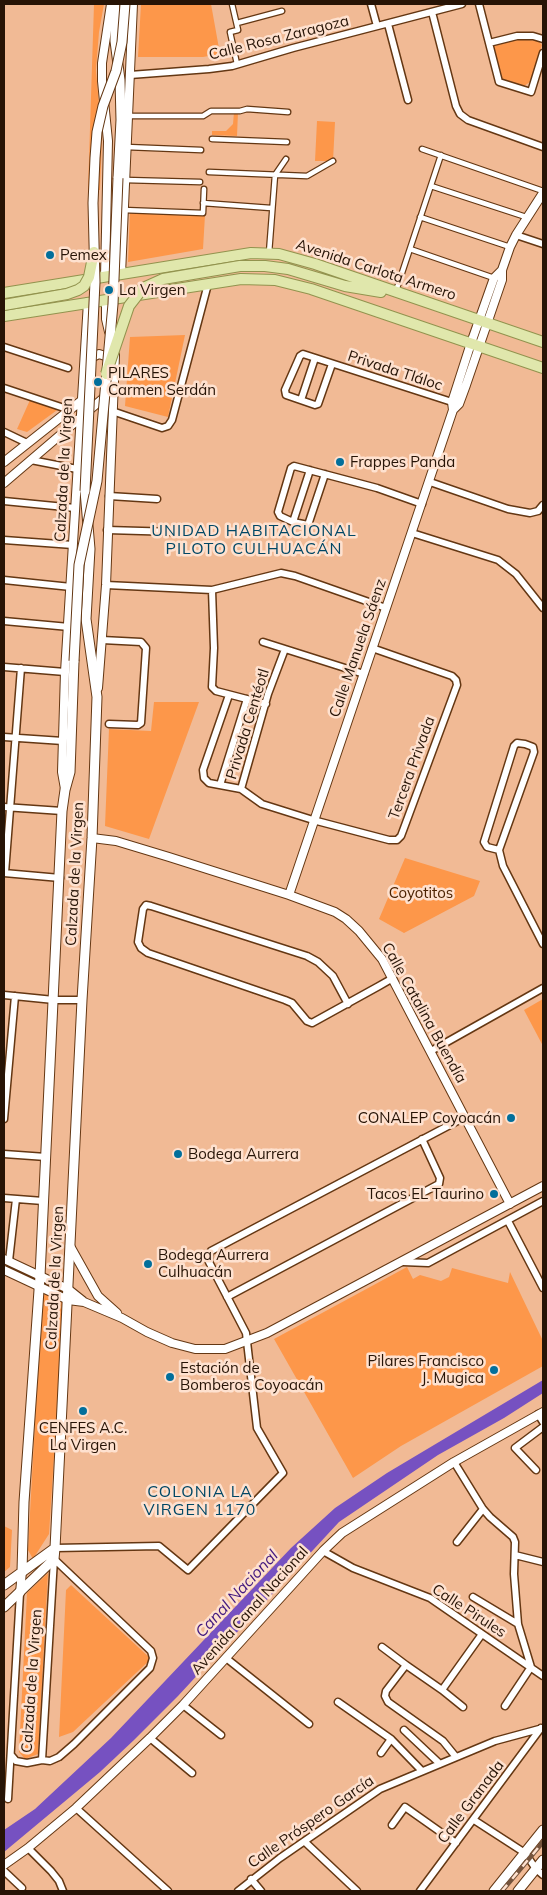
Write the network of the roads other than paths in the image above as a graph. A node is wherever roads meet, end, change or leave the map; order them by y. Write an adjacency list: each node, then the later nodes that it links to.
1 (113, 4): 32 (main road, Calzada de la Virgen); 49 (street)
2 (125, 4): 46 (main road, Calzada de la Virgen, bridge)
3 (133, 4): 17 (street, Calzada de la Virgen)
4 (232, 4): 10 (street)
5 (371, 4): 12 (street)
6 (462, 4): 9 (street, Calle Rosa Zaragoza)
7 (479, 4): 14 (street)
8 (282, 11): 10 (street)
9 (432, 12): 11 (street, Calle Rosa Zaragoza); 24 (street)
10 (236, 23): 16 (street)
11 (388, 24): 12 (street, Calle Rosa Zaragoza); 18 (street)
12 (377, 26): 16 (street, Calle Rosa Zaragoza)
13 (543, 39): 14 (street)
14 (489, 43): 15 (street)
15 (543, 53)
16 (237, 64): 17 (street, Calle Rosa Zaragoza)
17 (130, 75): 20 (street, Calzada de la Virgen)
18 (408, 100)
19 (288, 112): 20 (street)
20 (128, 116): 23 (street, Calzada de la Virgen)
21 (212, 139): 22 (street)
22 (287, 142)
23 (126, 147): 26 (street); 32 (street, Calzada de la Virgen)
24 (543, 147)
25 (422, 149): 27 (street)
26 (201, 150)
27 (441, 155): 34 (street); 36 (street)
28 (286, 159): 31 (street)
29 (334, 160): 31 (street)
30 (209, 172): 31 (street)
31 (274, 175): 38 (street)
32 (122, 179): 33 (street); 39 (street, Calzada de la Virgen); 69 (main road, Calzada de la Virgen, bridge)
33 (200, 182)
34 (430, 186): 40 (street); 41 (street)
35 (204, 189): 37 (street)
36 (542, 196): 41 (street, Calle Manuela Sáenz)
37 (203, 203): 38 (street); 39 (street)
38 (271, 208): 47 (street)
39 (123, 210): 48 (street, Calzada de la Virgen)
40 (420, 217): 44 (street); 45 (street)
41 (526, 217): 42 (street, Calle Manuela Sáenz)
42 (516, 234): 43 (street); 44 (street, Calle Manuela Sáenz)
43 (543, 244)
44 (510, 247): 50 (street, Calle Manuela Sáenz)
45 (410, 249): 50 (street); 52 (street)
46 (94, 252): 57 (main road, bridge); 116 (main road, Calzada de la Virgen, bridge)
47 (269, 253): 48 (main road, Avenida Carlota Armero); 52 (main road, Avenida Carlota Armero)
48 (121, 274): 49 (main road, Avenida Carlota Armero)
49 (105, 276): 53 (main road, Avenida Carlota Armero)
50 (498, 279): 59 (street, Calle Manuela Sáenz)
51 (208, 284): 55 (main road); 61 (main road); 76 (street)
52 (395, 292): 54 (main road, Avenida Carlota Armero)
53 (4, 294)
54 (414, 298): 59 (main road, Avenida Carlota Armero); 69 (main road, bridge)
55 (106, 300): 56 (main road); 64 (street, Calzada de la Virgen)
56 (88, 302): 58 (main road); 68 (street, Calzada de la Virgen)
57 (4, 305)
58 (4, 316)
59 (484, 321): 60 (main road, Avenida Carlota Armero); 61 (street, Calle Manuela Sáenz)
60 (543, 342)
61 (475, 344): 67 (main road); 74 (street, Calle Manuela Sáenz)
62 (4, 347): 66 (street)
63 (315, 358): 65 (street, Privada Tláloc); 72 (street); 72 (street)
64 (115, 364): 68 (street); 71 (street, Calzada de la Virgen)
65 (332, 364): 72 (street, Privada Tláloc); 74 (street, Privada Tláloc)
66 (68, 368)
67 (543, 368)
68 (84, 372): 73 (street, Calzada de la Virgen)
69 (106, 374): 125 (main road, Calzada de la Virgen, bridge)
70 (4, 388): 75 (street)
71 (113, 390): 76 (street, Calzada de la Virgen); 77 (street)
72 (301, 400)
73 (81, 401): 75 (street); 77 (street, Calzada de la Virgen)
74 (456, 403): 85 (street, Calle Manuela Sáenz)
75 (70, 410): 79 (street)
76 (112, 411): 87 (street, Calzada de la Virgen)
77 (80, 417): 80 (street); 82 (street, Calzada de la Virgen)
78 (4, 432): 79 (street)
79 (27, 444): 81 (street)
80 (30, 460): 82 (street); 86 (street)
81 (4, 462)
82 (77, 469): 92 (street, Calzada de la Virgen)
83 (310, 470): 84 (street); 93 (street); 93 (street)
84 (325, 474): 90 (street); 93 (street)
85 (430, 482): 90 (street, Calle Manuela Sáenz); 91 (street)
86 (4, 483)
87 (109, 496): 88 (street); 94 (street, Calzada de la Virgen)
88 (158, 499)
89 (4, 501): 92 (street)
90 (422, 504): 96 (street, Calle Manuela Sáenz)
91 (543, 505)
92 (75, 508): 98 (street, Calzada de la Virgen)
93 (293, 522)
94 (107, 530): 95 (street); 100 (street, Calzada de la Virgen)
95 (176, 532)
96 (412, 533): 103 (street, Calle Manuela Sáenz); 104 (street)
97 (4, 540): 98 (street)
98 (73, 546): 101 (street, Calzada de la Virgen)
99 (4, 580): 101 (street)
100 (106, 585): 102 (street); 107 (street, Calzada de la Virgen)
101 (71, 586): 106 (street, Calzada de la Virgen)
102 (212, 590): 103 (street); 115 (street)
103 (386, 608): 109 (street, Calle Manuela Sáenz)
104 (543, 608)
105 (4, 621): 106 (street)
106 (69, 627): 113 (street, Calzada de la Virgen)
107 (102, 640): 116 (street, Calzada de la Virgen); 119 (street)
108 (262, 642): 110 (street)
109 (372, 648): 114 (street, Calle Manuela Sáenz); 128 (street, Tercera Privada)
110 (285, 649): 114 (street); 118 (street, Privada Centéotl)
111 (4, 667): 112 (street)
112 (21, 668): 113 (street); 121 (street)
113 (65, 672): 122 (street, Calzada de la Virgen)
114 (364, 674): 128 (street, Calle Manuela Sáenz)
115 (229, 695): 117 (street); 123 (street)
116 (98, 697): 129 (main road, Calzada de la Virgen)
117 (247, 700): 118 (street); 123 (street)
118 (266, 704): 124 (street, Privada Centéotl)
119 (109, 724)
120 (4, 737): 121 (street)
121 (16, 738): 122 (street); 126 (street)
122 (63, 742): 125 (street, Calzada de la Virgen)
123 (220, 785): 124 (street)
124 (241, 789): 128 (street, Privada Centéotl)
125 (65, 790): 127 (main road, Calzada de la Virgen)
126 (7, 807): 127 (street); 131 (street)
127 (62, 811): 132 (main road, Calzada de la Virgen)
128 (313, 820): 133 (street, Calle Manuela Sáenz)
129 (92, 838): 133 (street, Calle Catalina Buendía); 140 (main road, Calzada de la Virgen)
130 (499, 850): 130 (street); 134 (street)
131 (5, 873): 132 (street)
132 (60, 878): 139 (main road, Calzada de la Virgen)
133 (289, 896): 135 (street, Calle Catalina Buendía)
134 (543, 944)
135 (393, 978): 141 (street); 142 (street, Calle Catalina Buendía)
136 (543, 988): 142 (street)
137 (4, 995): 138 (street)
138 (15, 996): 139 (street); 144 (street)
139 (54, 1000): 140 (street); 147 (main road, Calzada de la Virgen)
140 (82, 1000): 155 (main road, Calzada de la Virgen)
141 (348, 1004): 141 (street)
142 (431, 1051): 143 (street, Calle Catalina Buendía)
143 (465, 1118): 145 (street); 153 (street, Calle Catalina Buendía)
144 (4, 1119)
145 (422, 1139): 163 (street); 163 (street)
146 (4, 1154): 147 (street)
147 (46, 1157): 151 (main road, Calzada de la Virgen)
148 (543, 1186): 153 (street)
149 (4, 1198): 150 (street)
150 (16, 1199): 151 (street); 156 (street)
151 (43, 1201): 159 (main road, Calzada de la Virgen)
152 (543, 1201): 154 (street)
153 (510, 1204): 157 (street)
154 (508, 1221): 157 (street); 162 (street)
155 (70, 1246): 161 (main road, Calzada de la Virgen); 166 (street)
156 (6, 1260): 159 (street)
157 (403, 1262): 167 (street)
158 (4, 1270): 160 (street)
159 (40, 1276): 160 (main road, Calzada de la Virgen); 161 (street)
160 (39, 1286): 164 (street); 180 (main road, Calzada de la Virgen)
161 (68, 1288): 164 (main road, Calzada de la Virgen); 165 (street)
162 (543, 1288)
163 (227, 1297): 167 (street)
164 (68, 1300): 165 (street); 175 (main road, Calzada de la Virgen)
165 (84, 1302): 166 (street)
166 (122, 1318): 167 (street)
167 (247, 1342): 175 (street)
168 (541, 1413): 169 (street); 171 (street, Avenida Canal Nacional)
169 (543, 1422)
170 (543, 1428): 172 (street)
171 (454, 1462): 173 (street); 176 (street, Avenida Canal Nacional)
172 (536, 1470)
173 (483, 1509): 174 (street); 177 (street)
174 (457, 1542)
175 (55, 1548): 178 (main road, Calzada de la Virgen); 180 (main road)
176 (323, 1551): 186 (street, Calle Pirules); 188 (street, Avenida Canal Nacional)
177 (515, 1555): 179 (street); 185 (street)
178 (54, 1559): 182 (main road); 206 (street, Calzada de la Virgen); 206 (street)
179 (543, 1562)
180 (22, 1571): 181 (main road); 182 (street, Calzada de la Virgen)
181 (4, 1585)
182 (20, 1593): 184 (main road); 204 (street, Calzada de la Virgen)
183 (473, 1597): 185 (street)
184 (4, 1608)
185 (518, 1624): 190 (street)
186 (482, 1634): 190 (street, Calle Pirules); 192 (street)
187 (382, 1648): 189 (street)
188 (226, 1658): 194 (street, Avenida Canal Nacional); 197 (street)
189 (406, 1665): 192 (street); 205 (street)
190 (531, 1667): 191 (street, Calle Pirules); 195 (street)
191 (543, 1676)
192 (442, 1690): 196 (street)
193 (338, 1702): 202 (street)
194 (183, 1705): 200 (street); 201 (street, Avenida Canal Nacional)
195 (505, 1706)
196 (463, 1707)
197 (309, 1724)
198 (542, 1728): 205 (street, Calle Próspero García); 212 (street, Calle Granada)
199 (404, 1730): 207 (street)
200 (221, 1735)
201 (150, 1738): 209 (street); 211 (street, Avenida Canal Nacional)
202 (391, 1739): 203 (street); 208 (street)
203 (381, 1753)
204 (11, 1755): 206 (street, Calzada de la Virgen); 210 (street)
205 (456, 1757): 207 (street, Calle Próspero García)
206 (42, 1760)
207 (440, 1764): 208 (street, Calle Próspero García)
208 (422, 1771): 215 (street, Calle Próspero García)
209 (192, 1773)
210 (8, 1799)
211 (76, 1808): 217 (street, Avenida Canal Nacional); 226 (street)
212 (474, 1820): 216 (street, Calle Granada); 218 (street)
213 (392, 1825): 216 (street)
214 (543, 1830): 218 (main road)
215 (305, 1842): 223 (street, Calle Próspero García); 229 (street)
216 (456, 1843): 230 (street, Calle Granada)
217 (28, 1848): 220 (street, Avenida Canal Nacional); 225 (street)
218 (525, 1853): 222 (street); 231 (main road)
219 (543, 1860): 222 (main road)
220 (4, 1865)
221 (4, 1871): 224 (street)
222 (540, 1872): 232 (main road)
223 (251, 1880): 227 (street, Calle Próspero García); 228 (street)
224 (22, 1888)
225 (63, 1891)
226 (168, 1891)
227 (238, 1891)
228 (261, 1891)
229 (357, 1891)
230 (420, 1891)
231 (494, 1891)
232 (518, 1891)

